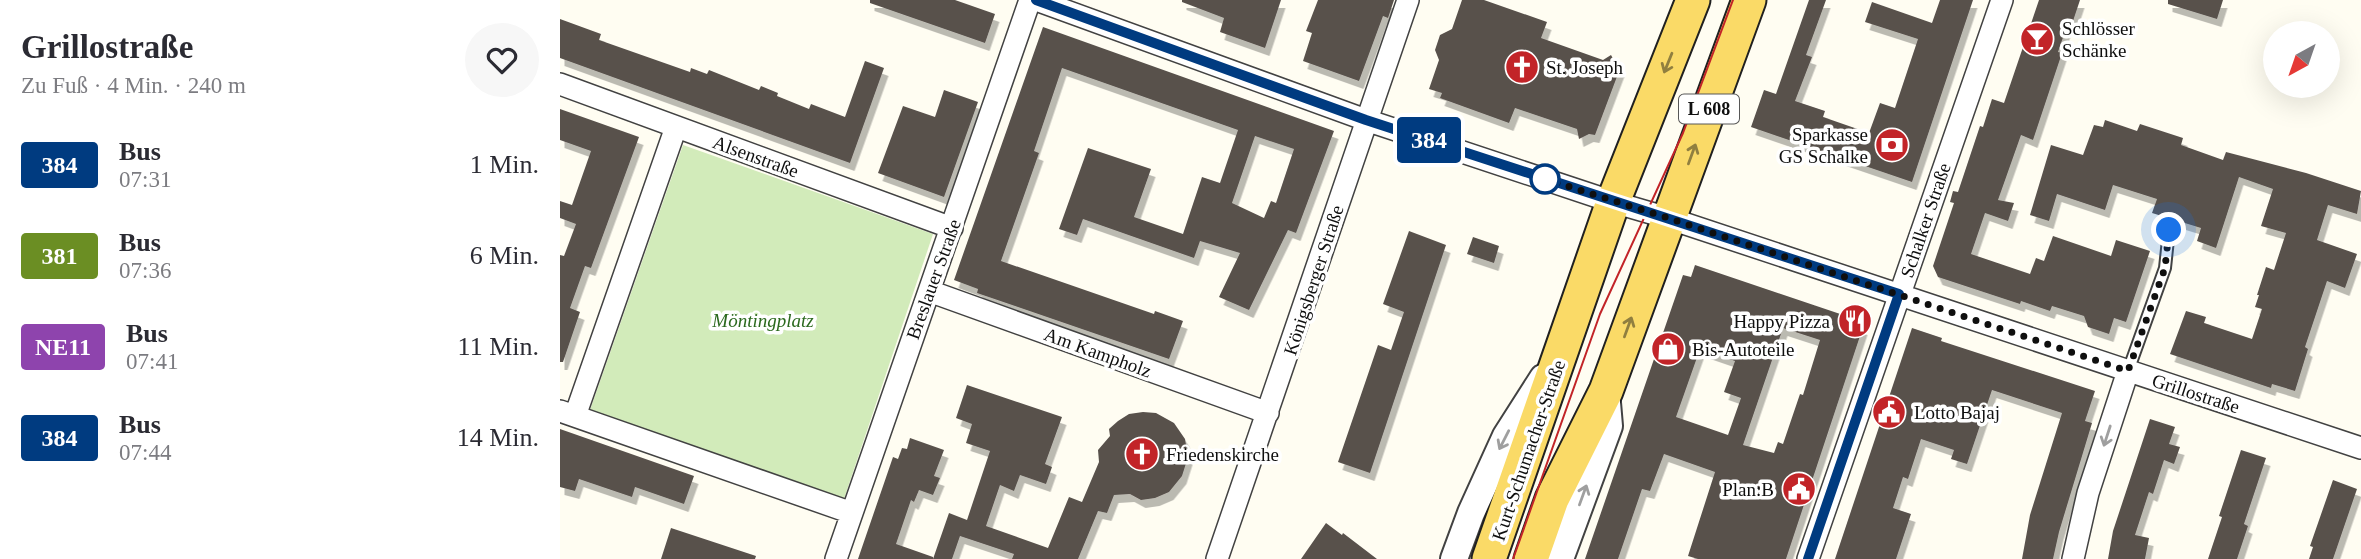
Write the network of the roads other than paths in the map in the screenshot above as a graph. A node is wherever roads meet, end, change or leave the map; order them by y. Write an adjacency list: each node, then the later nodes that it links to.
1 (1031, 0): 12 (street, Breslauer Straße)
2 (1037, 0): 8 (street, Grillostraße)
3 (1408, 0): 8 (street, Königsberger Straße)
4 (1693, 0): 10 (main road, Kurt-Schumacher-Straße / L 608, one-way to 10)
5 (1749, 0): 11 (main road, Kurt-Schumacher-Straße / L 608, one-way to 5)
6 (2002, 0): 15 (street, Schalker Straße)
7 (560, 84): 9 (street, Alsenstraße)
8 (1366, 120): 10 (street, Grillostraße); 20 (street, Königsberger Straße)
9 (676, 127): 12 (street, Alsenstraße); 19 (street)
10 (1613, 202): 11 (street, Grillostraße); 16 (main road, Kurt-Schumacher-Straße / L 608)
11 (1668, 218): 15 (street, Grillostraße); 18 (main road, Kurt-Schumacher-Straße / L 608, one-way to 11)
12 (952, 228): 14 (street, Breslauer Straße)
13 (2169, 230): 17 (lane)
14 (929, 291): 20 (street, Am Kampholz); 22 (street, Breslauer Straße)
15 (1899, 294): 17 (street, Grillostraße); 29 (street, Schalker Straße)
16 (1566, 341): 25 (street, Kurt-Schumacher-Straße, one-way to 25); 26 (main road, Kurt-Schumacher-Straße / L 608)
17 (2128, 371): 21 (street, Grillostraße); 30 (street, one-way to 30)
18 (1605, 391): 27 (main road, Kurt-Schumacher-Straße / L 608); 28 (street, Kurt-Schumacher-Straße, one-way to 18)
19 (567, 413): 22 (street)
20 (1268, 414): 24 (street, Königsberger Straße)
21 (2361, 448)
22 (852, 513): 23 (street, Breslauer Straße)
23 (836, 559)
24 (1217, 559)
25 (1454, 559)
26 (1489, 559)
27 (1531, 559)
28 (1560, 559)
29 (1808, 559)
30 (2073, 559)

